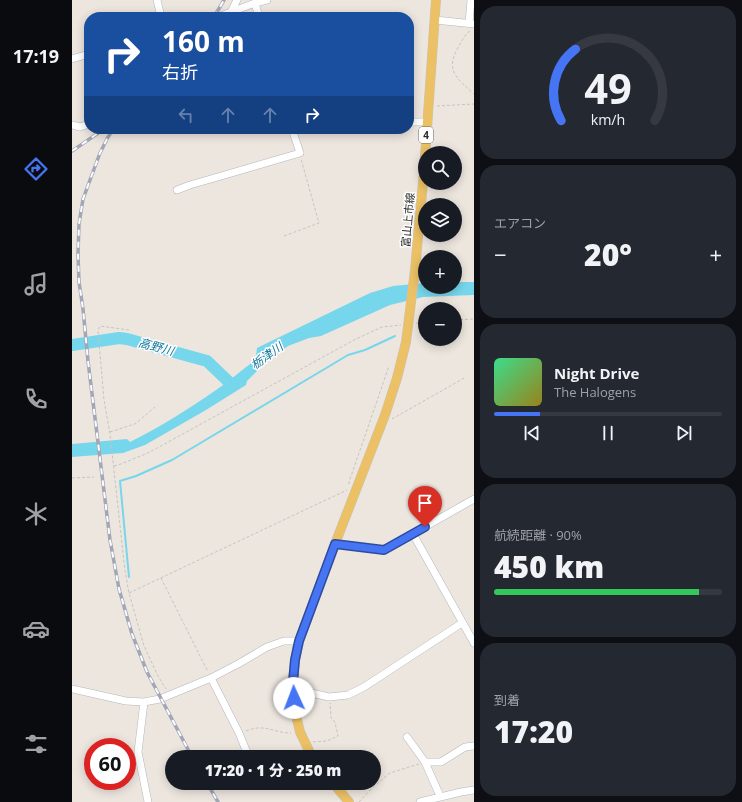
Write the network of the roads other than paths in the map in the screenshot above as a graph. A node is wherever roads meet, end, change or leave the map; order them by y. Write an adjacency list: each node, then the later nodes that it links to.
1 (157, 0): 7 (street)
2 (237, 0): 8 (street)
3 (266, 0): 6 (street)
4 (436, 0): 10 (main road, 富山上市線 / 4)
5 (471, 0): 11 (street)
6 (255, 3): 8 (street); 9 (street)
7 (160, 12)
8 (231, 12)
9 (258, 12)
10 (434, 20): 11 (street); 15 (main road, 富山上市線 / 4)
11 (472, 24)
12 (84, 55): 13 (street)
13 (72, 59)
14 (414, 122): 15 (street)
15 (427, 122): 22 (main road, 富山上市線 / 4)
16 (72, 126): 17 (street)
17 (84, 126)
18 (294, 134): 19 (street)
19 (177, 190)
20 (474, 499): 21 (street)
21 (412, 534): 22 (street); 23 (street)
22 (335, 544): 24 (main road, 4)
23 (462, 623): 25 (street); 28 (street)
24 (299, 641): 26 (street); 28 (main road, 4)
25 (474, 643)
26 (211, 678): 29 (street); 32 (street)
27 (72, 689): 29 (street)
28 (294, 689): 33 (main road, 4)
29 (144, 702): 39 (street)
30 (407, 737): 34 (street)
31 (474, 746): 34 (street)
32 (246, 750)
33 (308, 750)
34 (425, 762): 37 (street)
35 (338, 790): 38 (main road)
36 (474, 790): 37 (street)
37 (440, 796): 40 (street)
38 (345, 801)
39 (148, 802)
40 (420, 802)

